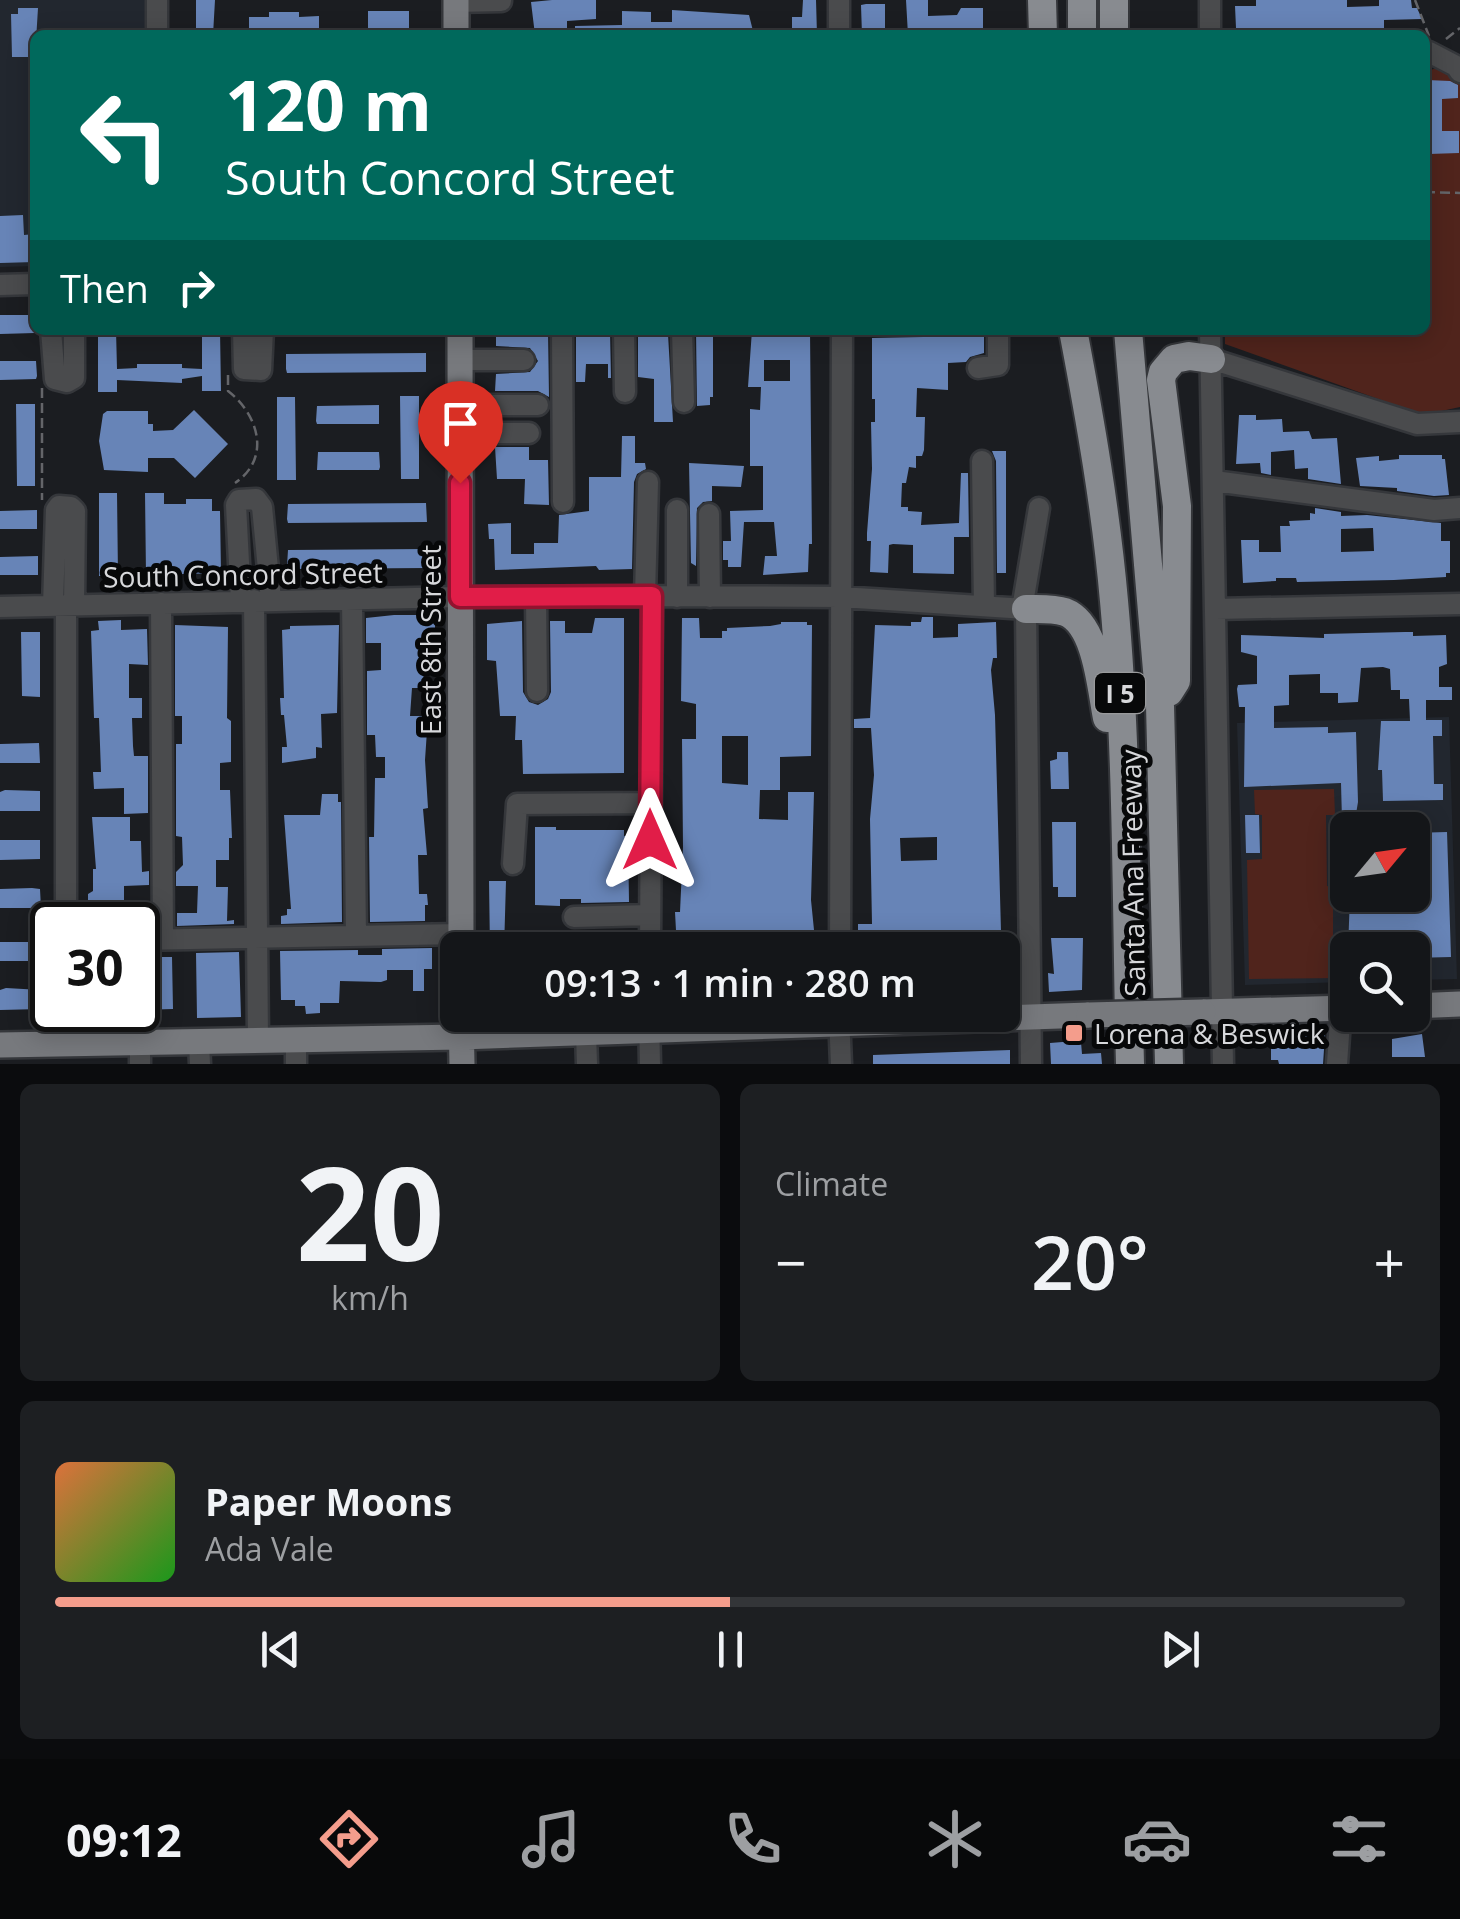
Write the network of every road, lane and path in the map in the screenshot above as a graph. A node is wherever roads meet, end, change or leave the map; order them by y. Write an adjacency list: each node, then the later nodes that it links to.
1 (157, 0): 12 (street)
2 (838, 0): 14 (street)
3 (1042, 0): 15 (highway)
4 (1064, 0): 16 (highway)
5 (1082, 0): 17 (highway)
6 (1114, 0): 18 (highway)
7 (1210, 0): 19 (street)
8 (1415, 0): 20 (path)
9 (456, 1): 10 (street); 13 (main road)
10 (501, 1)
11 (1460, 28): 21 (path)
12 (157, 30)
13 (456, 30)
14 (839, 30)
15 (1044, 30)
16 (1064, 30)
17 (1082, 30)
18 (1114, 30)
19 (1210, 30)
20 (1429, 30)
21 (1449, 36)
22 (1430, 55): 23 (street)
23 (1460, 72)
24 (1430, 192): 25 (path)
25 (1460, 193)
26 (30, 284): 27 (street)
27 (0, 285)
28 (51, 335): 48 (street)
29 (74, 335): 48 (street)
30 (243, 335): 46 (street)
31 (262, 335): 46 (street)
32 (460, 335): 43 (main road, East 8th Street)
33 (562, 335): 61 (street)
34 (624, 335): 50 (street)
35 (682, 335): 51 (street)
36 (842, 335): 73 (street)
37 (998, 335): 47 (street)
38 (1074, 335): 54 (highway, I 5)
39 (1086, 335): 54 (highway)
40 (1116, 335): 49 (highway)
41 (1128, 335): 49 (highway, I 5)
42 (1210, 335): 45 (street)
43 (460, 360): 44 (street); 52 (main road, East 8th Street)
44 (524, 360)
45 (1211, 360): 55 (street); 59 (street); 84 (highway)
46 (244, 365): 64 (path)
47 (978, 368)
48 (54, 379): 65 (path)
49 (1132, 381): 84 (highway, Santa Ana Freeway / I 5)
50 (625, 392)
51 (684, 402)
52 (460, 404): 53 (street); 57 (main road, East 8th Street)
53 (538, 405)
54 (1089, 411): 85 (highway, Santa Ana Freeway / I 5)
55 (1460, 422)
56 (529, 432): 57 (street)
57 (460, 434): 70 (main road, East 8th Street)
58 (982, 461): 79 (street)
59 (1214, 481): 63 (street); 82 (street)
60 (648, 482): 68 (street)
61 (563, 502)
62 (1039, 508): 81 (street)
63 (1460, 508)
64 (236, 509): 75 (street); 75 (street)
65 (56, 510): 78 (street)
66 (677, 510): 69 (street)
67 (709, 514): 72 (street)
68 (648, 596): 69 (street, South Concord Street); 71 (street, South Concord Street); 86 (street)
69 (678, 596): 72 (street, South Concord Street)
70 (460, 597): 71 (street, South Concord Street); 74 (street, South Concord Street); 91 (main road, East 8th Street)
71 (536, 597): 83 (street)
72 (710, 597): 73 (street, South Concord Street)
73 (842, 597): 79 (street, South Concord Street); 93 (street)
74 (352, 598): 75 (street, South Concord Street); 94 (street)
75 (255, 600): 76 (street, South Concord Street); 95 (street)
76 (161, 603): 78 (street, South Concord Street); 97 (street)
77 (1460, 604): 82 (street)
78 (64, 606): 80 (street, South Concord Street); 88 (street)
79 (984, 606): 81 (street, South Concord Street)
80 (0, 607)
81 (1024, 609): 85 (highway); 104 (street)
82 (1216, 609): 102 (street)
83 (537, 691)
84 (1160, 705): 126 (highway, Santa Ana Freeway / I 5)
85 (1123, 798): 125 (highway, Santa Ana Freeway / I 5)
86 (650, 802): 87 (street); 89 (street)
87 (512, 864)
88 (66, 902)
89 (650, 915): 90 (street); 92 (street)
90 (574, 917)
91 (461, 932)
92 (650, 932)
93 (840, 932)
94 (356, 936): 95 (street); 98 (street)
95 (257, 938): 97 (street); 114 (street)
96 (160, 939): 97 (street)
97 (163, 939)
98 (440, 941)
99 (1460, 1004): 100 (main road)
100 (1430, 1005)
101 (1330, 1008): 102 (main road)
102 (1212, 1011): 104 (main road, bridge); 127 (street)
103 (1020, 1018): 104 (main road)
104 (1030, 1018): 124 (street)
105 (440, 1029): 117 (main road)
106 (66, 1032): 115 (street)
107 (461, 1032): 120 (main road)
108 (568, 1032): 113 (main road)
109 (592, 1032): 113 (main road)
110 (649, 1032): 122 (street)
111 (840, 1032): 123 (street)
112 (1341, 1032): 128 (street)
113 (586, 1033): 121 (street)
114 (258, 1040): 117 (main road); 119 (main road)
115 (66, 1044): 116 (main road); 118 (main road)
116 (0, 1045)
117 (296, 1052)
118 (140, 1053): 119 (main road)
119 (200, 1053)
120 (462, 1064)
121 (587, 1064)
122 (650, 1064)
123 (840, 1064)
124 (1031, 1064)
125 (1130, 1064)
126 (1169, 1064)
127 (1222, 1064)
128 (1338, 1064)

